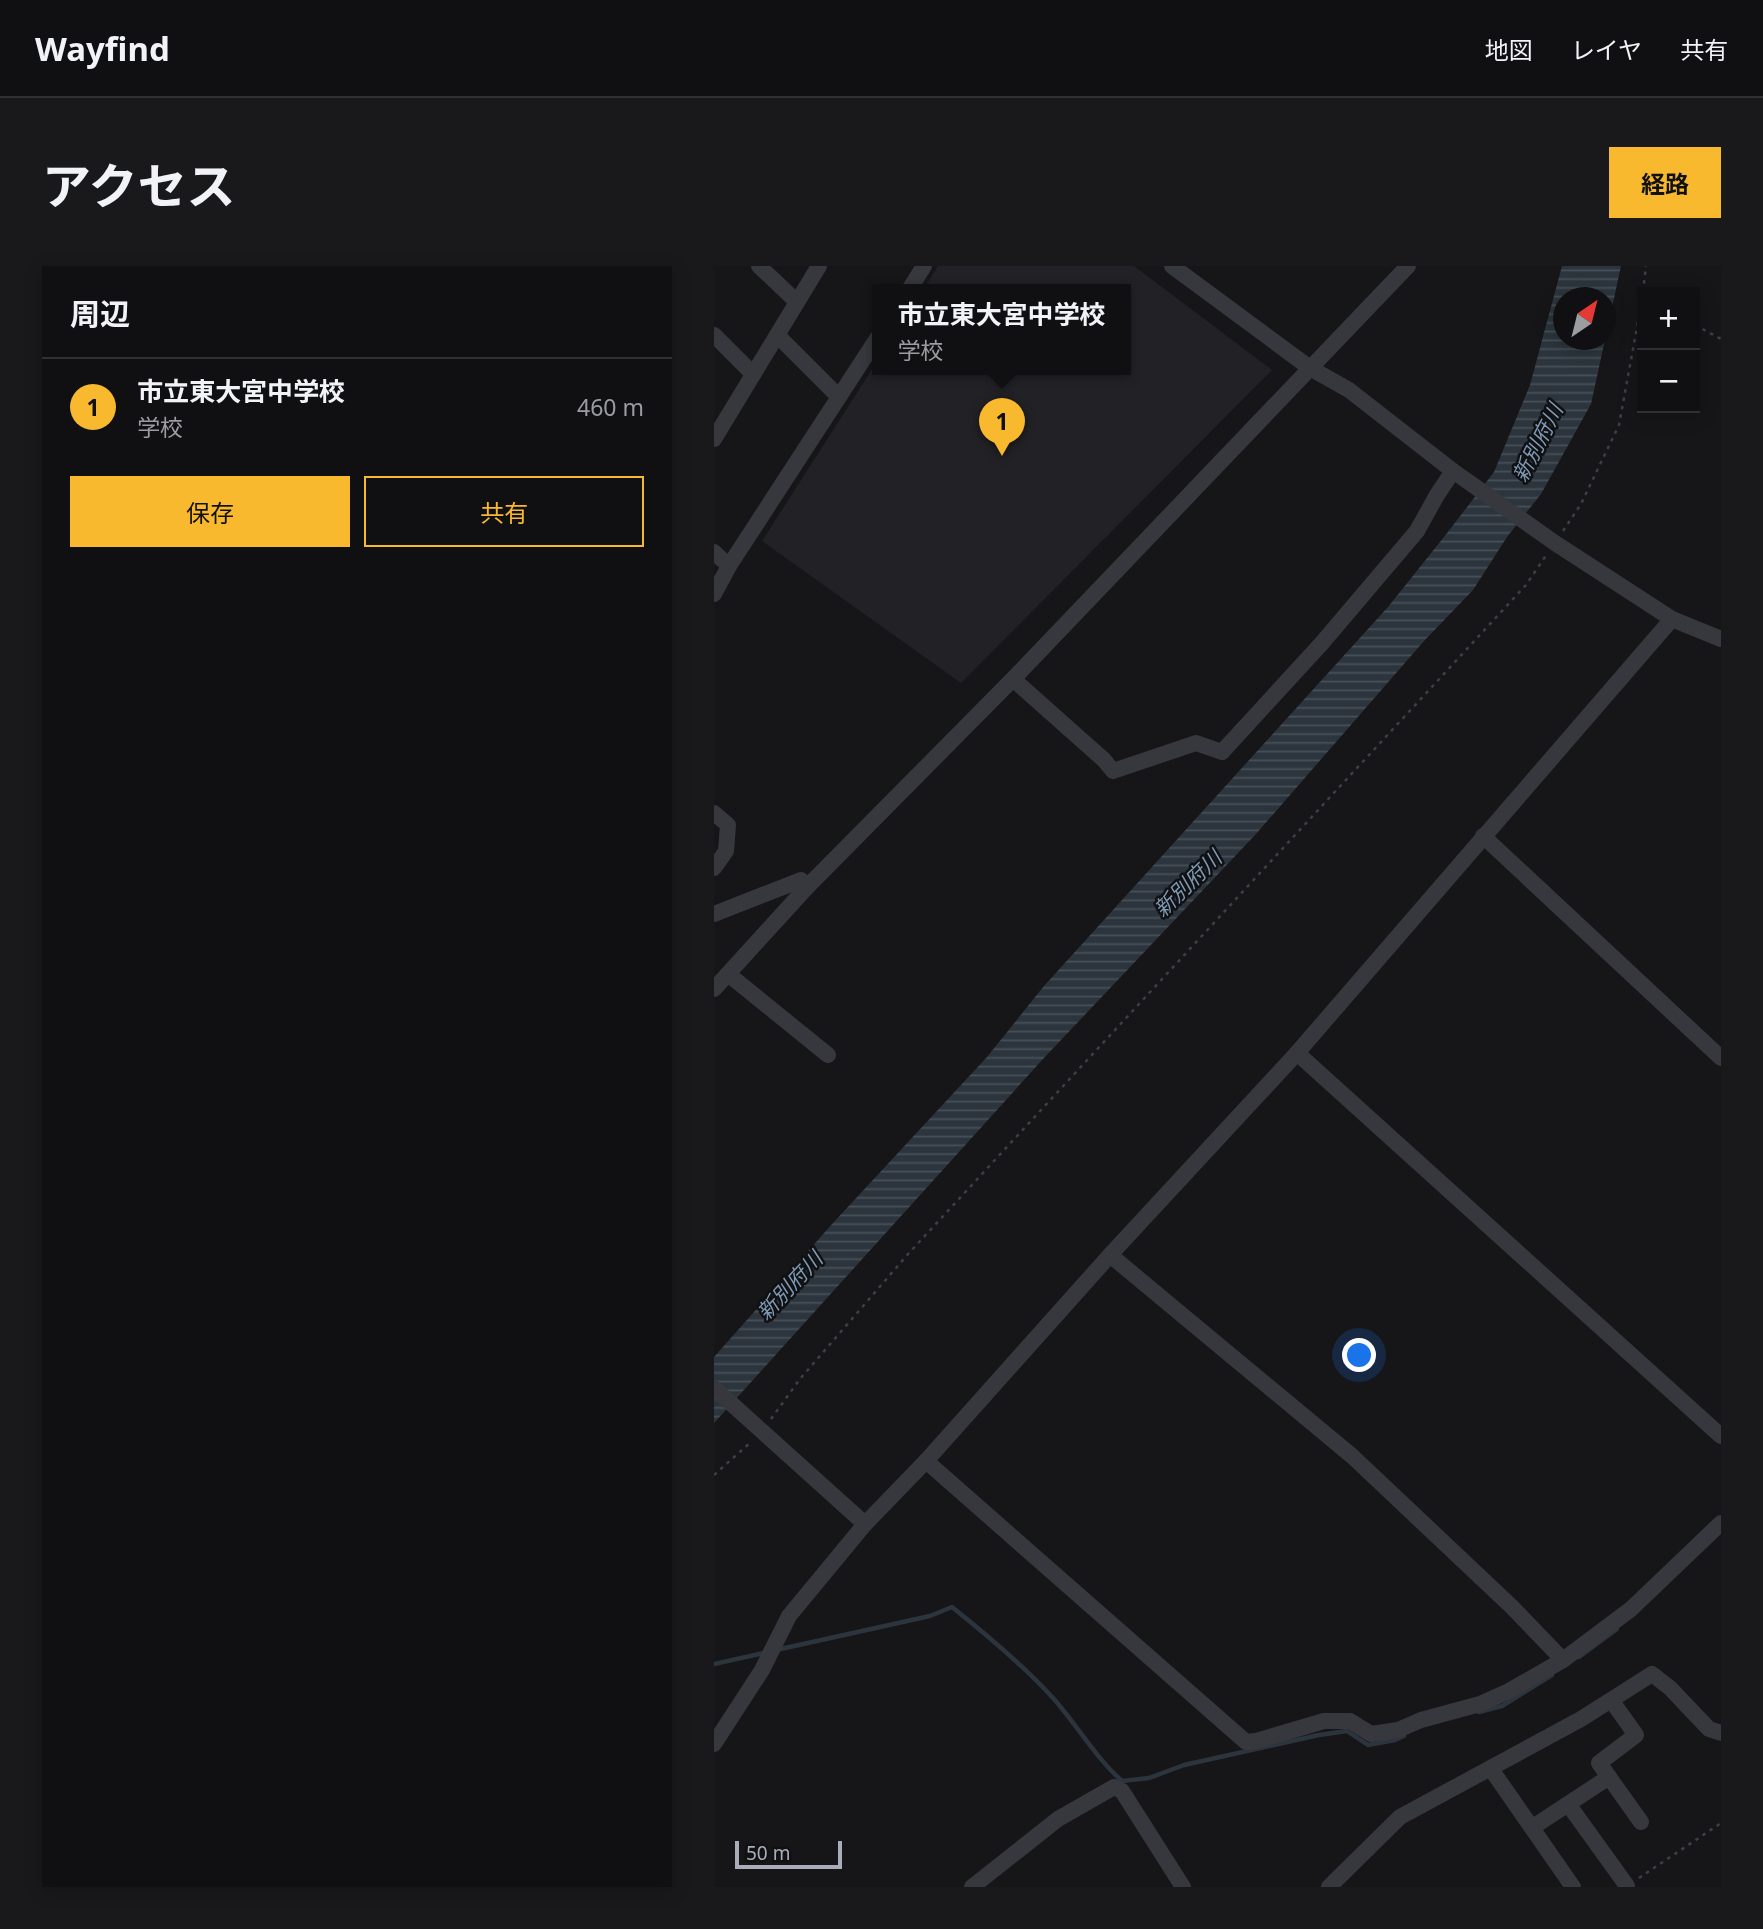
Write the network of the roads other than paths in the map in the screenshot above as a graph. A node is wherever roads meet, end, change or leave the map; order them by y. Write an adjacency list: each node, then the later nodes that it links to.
1 (759, 266): 7 (street)
2 (819, 266): 7 (street)
3 (924, 266): 6 (street)
4 (1172, 266): 11 (street)
5 (1408, 266): 11 (street)
6 (913, 284)
7 (797, 302): 9 (street)
8 (714, 335): 12 (street)
9 (777, 335): 12 (street); 13 (street)
10 (872, 346): 13 (street)
11 (1310, 368): 15 (street); 21 (street)
12 (753, 374): 14 (street)
13 (839, 397): 17 (street)
14 (714, 439)
15 (1457, 473): 19 (street); 21 (street)
16 (714, 552): 17 (street)
17 (729, 566): 18 (street)
18 (714, 594)
19 (1672, 619): 20 (street); 23 (street)
20 (1721, 639)
21 (1013, 679): 25 (street)
22 (714, 813): 24 (street)
23 (1483, 836): 29 (street); 31 (street)
24 (714, 868)
25 (808, 886): 26 (street); 27 (street)
26 (714, 914)
27 (728, 974): 28 (street); 30 (street)
28 (714, 989)
29 (1297, 1054): 32 (street); 34 (street)
30 (828, 1055)
31 (1721, 1058)
32 (1110, 1255): 35 (street); 38 (street)
33 (714, 1388): 37 (street)
34 (1721, 1436)
35 (926, 1461): 37 (street); 38 (street)
36 (1721, 1523): 38 (street)
37 (865, 1524): 41 (street)
38 (1563, 1660)
39 (1611, 1700): 40 (street); 42 (street); 43 (street)
40 (1721, 1732)
41 (714, 1744)
42 (1491, 1769): 46 (street); 50 (street)
43 (1609, 1777): 44 (street); 45 (street)
44 (1568, 1804): 46 (street); 47 (street)
45 (1641, 1822)
46 (1532, 1827): 51 (street)
47 (1627, 1886)
48 (972, 1887): 49 (street)
49 (1183, 1887)
50 (1329, 1887)
51 (1573, 1887)

